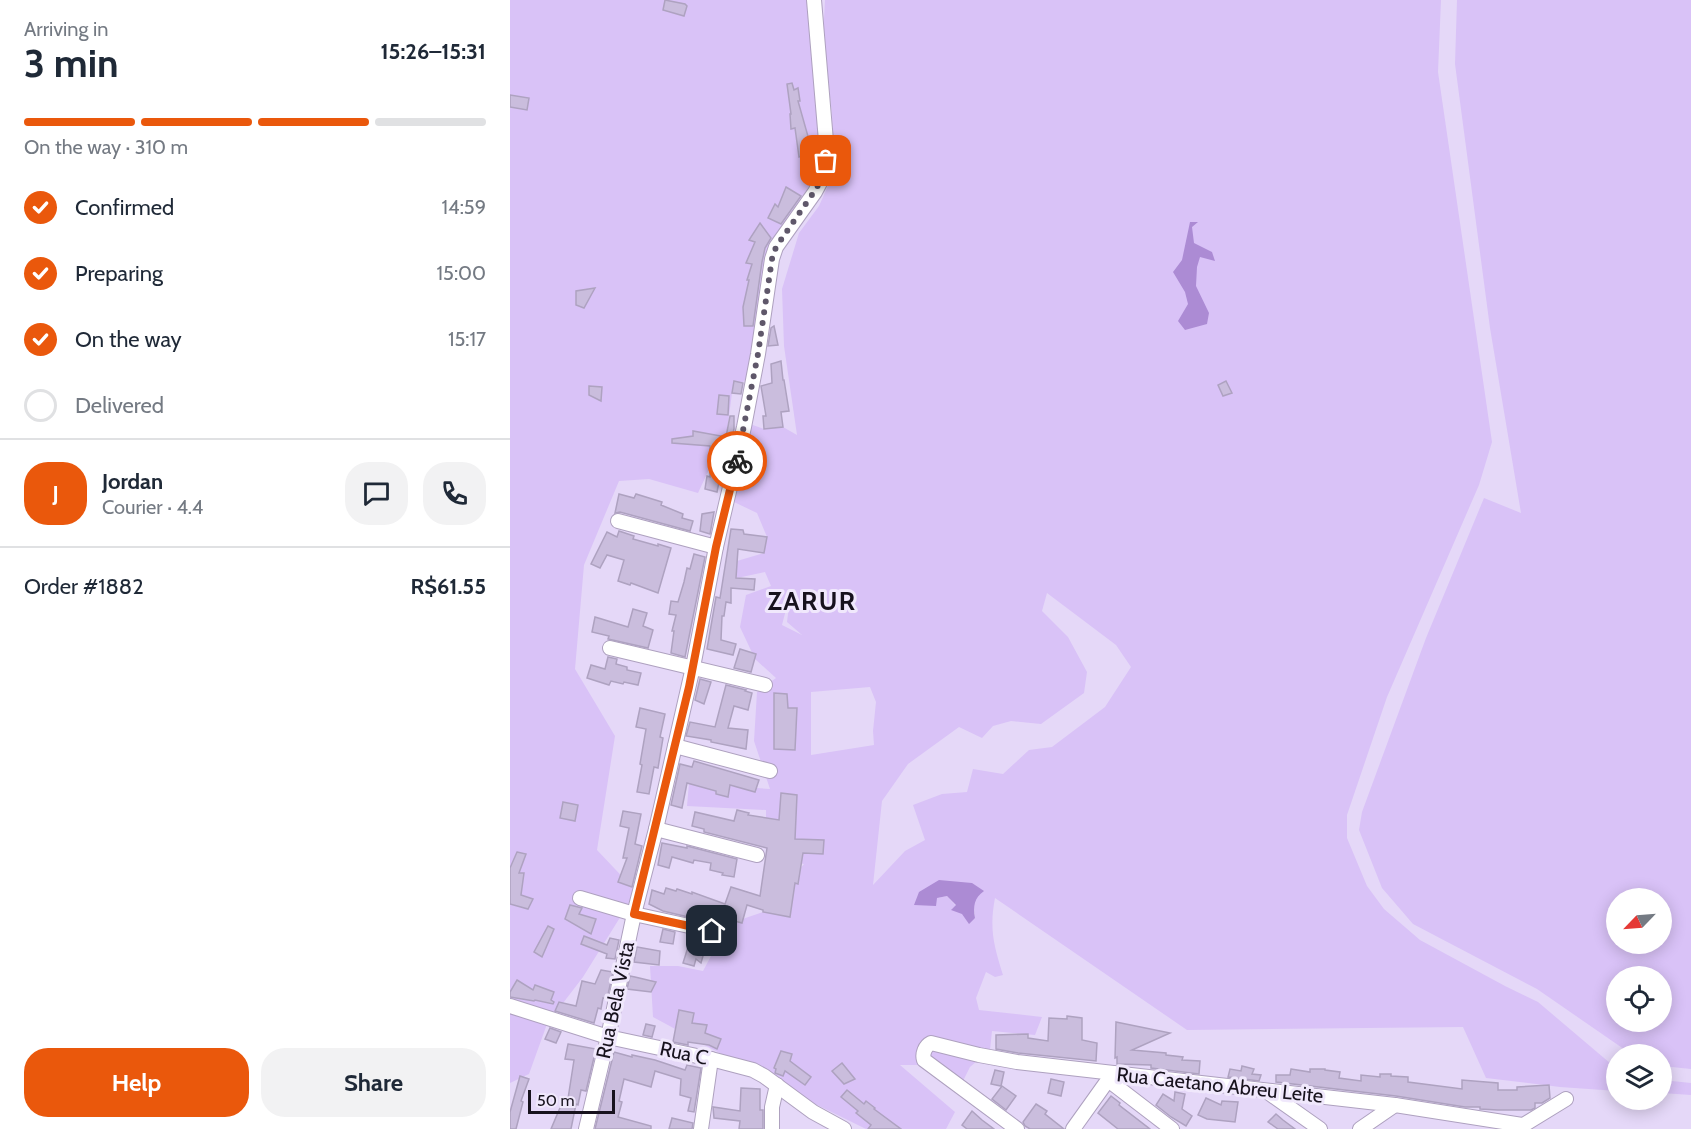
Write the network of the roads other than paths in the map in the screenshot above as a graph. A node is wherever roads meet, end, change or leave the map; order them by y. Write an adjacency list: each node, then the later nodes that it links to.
1 (814, 0): 3 (street, Rua Bela Vista)
2 (618, 521): 3 (street)
3 (716, 547): 5 (street, Rua Bela Vista)
4 (610, 648): 5 (street)
5 (693, 667): 6 (street); 7 (street, Rua Bela Vista)
6 (765, 685)
7 (675, 746): 8 (street); 9 (street, Rua Bela Vista)
8 (770, 771)
9 (656, 829): 10 (street); 12 (street, Rua Bela Vista)
10 (757, 855)
11 (580, 898): 12 (street)
12 (634, 914): 13 (street); 15 (street, Rua Bela Vista)
13 (712, 931)
14 (510, 1006): 15 (street, Rua C)
15 (608, 1037): 16 (street, Rua C); 24 (street, Rua Bela Vista)
16 (711, 1059): 18 (street, Rua C); 25 (street)
17 (1111, 1077): 19 (street, Rua Caetano Abreu Leite); 27 (street, Rua Caetano Abreu Leite); 28 (street); 29 (street)
18 (777, 1085): 22 (street, Rua C); 26 (street)
19 (1268, 1092): 21 (street, Rua Caetano Abreu Leite); 30 (street)
20 (1566, 1099): 23 (street)
21 (1395, 1105): 23 (street, Rua Caetano Abreu Leite); 31 (street)
22 (837, 1127)
23 (1519, 1127)
24 (586, 1129)
25 (701, 1129)
26 (772, 1129)
27 (1017, 1129)
28 (1073, 1129)
29 (1172, 1129)
30 (1320, 1129)
31 (1360, 1129)

